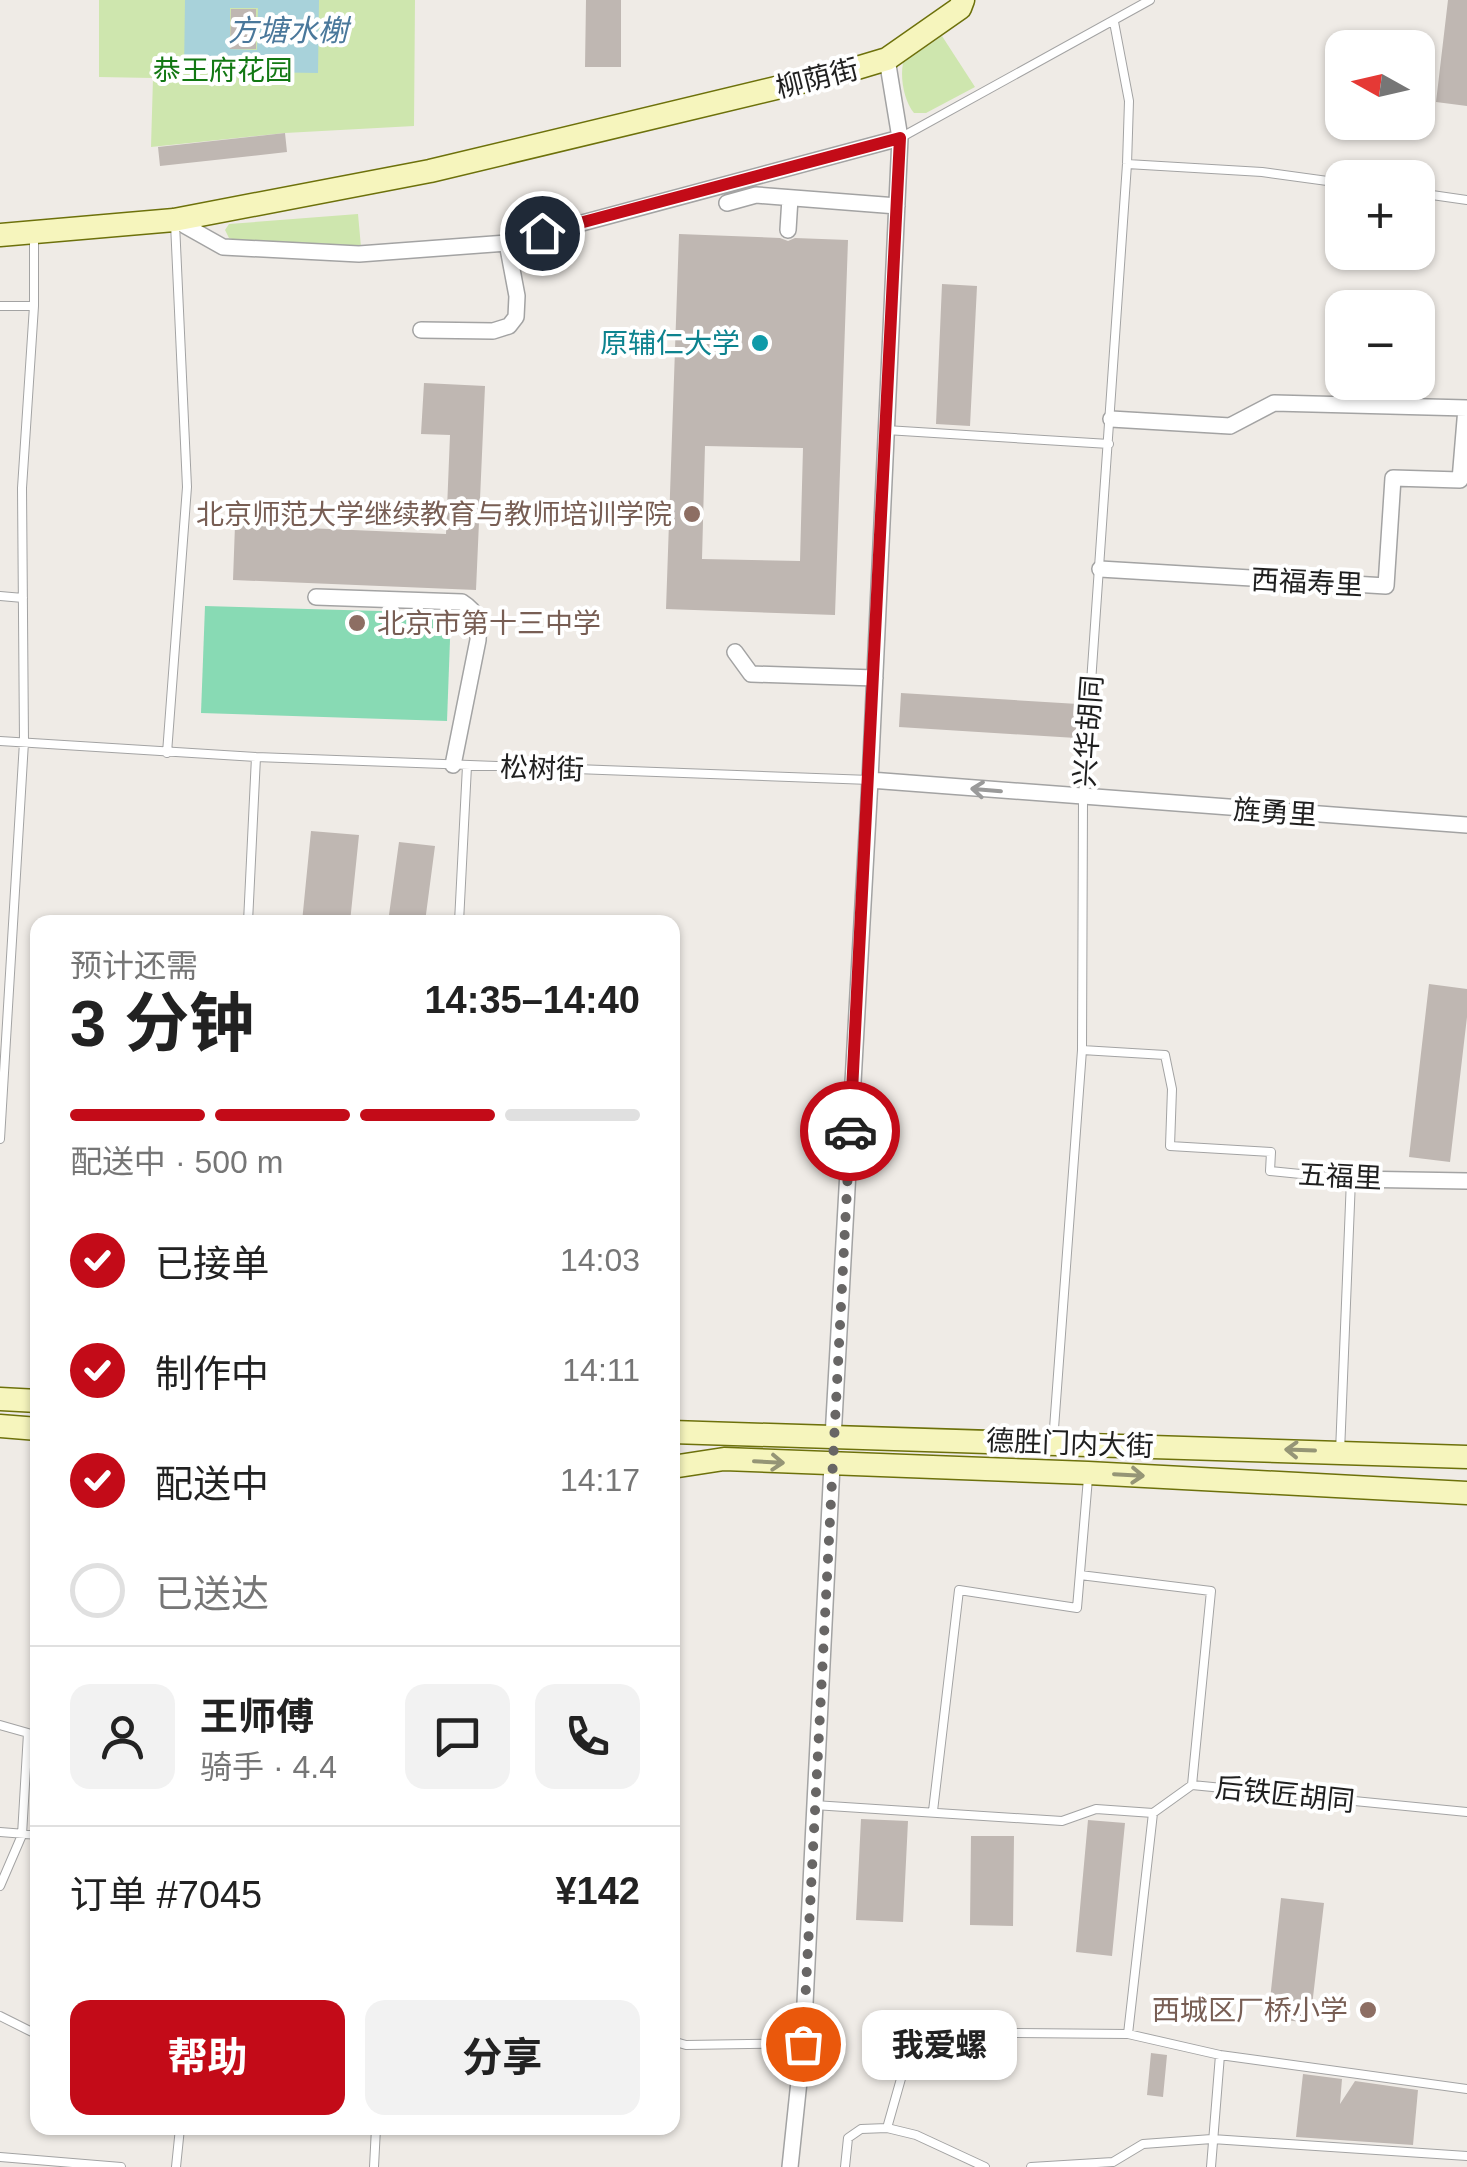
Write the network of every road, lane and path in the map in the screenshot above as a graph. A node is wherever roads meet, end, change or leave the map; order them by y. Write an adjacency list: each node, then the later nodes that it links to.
1 (964, 0): 4 (main road)
2 (1150, 0): 3 (lane)
3 (1114, 22): 5 (lane); 6 (lane, 兴华胡同)
4 (887, 60): 5 (street, 柳荫街); 13 (main road, 柳荫街)
5 (900, 138): 12 (street, 柳荫街); 17 (street)
6 (1127, 164): 7 (lane); 22 (lane, 兴华胡同)
7 (1325, 180)
8 (1435, 195): 10 (lane)
9 (790, 198): 11 (street); 12 (street); 14 (street)
10 (1467, 200)
11 (727, 203)
12 (897, 206): 23 (street, 柳荫街)
13 (174, 220): 15 (main road, 柳荫街); 17 (street); 33 (lane)
14 (788, 230)
15 (34, 232): 16 (main road, 柳荫街); 19 (lane)
16 (0, 236)
17 (507, 243): 20 (street)
18 (0, 306): 19 (lane)
19 (34, 306): 28 (lane)
20 (421, 330)
21 (1466, 408): 22 (street); 25 (street, 西福寿里)
22 (1111, 418): 24 (lane, 兴华胡同)
23 (886, 430): 24 (lane); 30 (street, 柳荫街)
24 (1109, 444): 25 (lane, 兴华胡同)
25 (1100, 569): 37 (lane, 兴华胡同)
26 (0, 596): 28 (lane)
27 (316, 597): 35 (street)
28 (23, 598): 32 (lane)
29 (735, 652): 30 (street)
30 (875, 678): 36 (street, 柳荫街)
31 (0, 741): 32 (lane, 松树街)
32 (24, 742): 33 (lane, 松树街); 42 (lane)
33 (167, 752): 34 (lane, 松树街)
34 (256, 757): 35 (lane, 松树街); 39 (lane)
35 (460, 765): 36 (lane, 松树街); 40 (lane)
36 (870, 780): 37 (street, 松树街, one-way to 36); 51 (street, 柳荫街)
37 (1083, 798): 38 (street, 旌勇里); 41 (lane, 兴华胡同)
38 (1467, 825)
39 (248, 915)
40 (459, 915)
41 (1082, 1050): 43 (lane, 五福里); 53 (lane, 兴华胡同)
42 (0, 1139)
43 (1351, 1179): 44 (street, 五福里); 54 (lane)
44 (1467, 1180)
45 (0, 1399): 46 (main road)
46 (30, 1401)
47 (0, 1426): 48 (main road)
48 (30, 1428)
49 (680, 1432): 50 (main road, 德胜门内大街)
50 (726, 1434): 51 (main road, 德胜门内大街); 57 (main road)
51 (833, 1438): 52 (main road, 德胜门内大街); 58 (main road)
52 (910, 1440): 53 (main road, 德胜门内大街); 60 (main road)
53 (1053, 1442): 54 (main road, 德胜门内大街, one-way to 53)
54 (1340, 1452): 56 (main road, 德胜门内大街)
55 (680, 1456): 57 (main road, 德胜门内大街)
56 (1467, 1457)
57 (724, 1459): 58 (main road, 德胜门内大街, one-way to 58); 59 (main road, 德胜门内大街)
58 (832, 1465): 60 (main road, 德胜门内大街); 66 (street)
59 (680, 1466)
60 (908, 1468): 61 (main road, 德胜门内大街)
61 (1088, 1473): 62 (main road, 德胜门内大街, one-way to 62); 63 (lane)
62 (1467, 1493)
63 (1080, 1574): 65 (lane); 67 (lane)
64 (0, 1724): 71 (lane)
65 (1192, 1785): 68 (lane, 后铁匠胡同); 69 (lane, 后铁匠胡同)
66 (814, 1805): 67 (lane); 78 (street)
67 (933, 1811): 69 (lane)
68 (1467, 1812)
69 (1153, 1813): 76 (lane)
70 (0, 1832): 71 (lane)
71 (22, 1835): 72 (lane); 73 (lane)
72 (30, 1835)
73 (0, 1886)
74 (0, 2016): 75 (lane)
75 (30, 2031)
76 (1128, 2034): 79 (lane); 81 (lane)
77 (680, 2043): 78 (lane)
78 (803, 2044): 90 (street)
79 (1220, 2055): 80 (lane); 84 (lane)
80 (1467, 2089)
81 (887, 2128): 91 (lane); 92 (lane)
82 (179, 2135): 88 (lane)
83 (376, 2135): 89 (lane)
84 (1212, 2139): 85 (lane); 93 (lane); 94 (lane)
85 (1467, 2156)
86 (0, 2157): 87 (lane)
87 (121, 2167)
88 (176, 2167)
89 (374, 2167)
90 (790, 2167)
91 (846, 2167)
92 (985, 2167)
93 (1030, 2167)
94 (1210, 2167)

